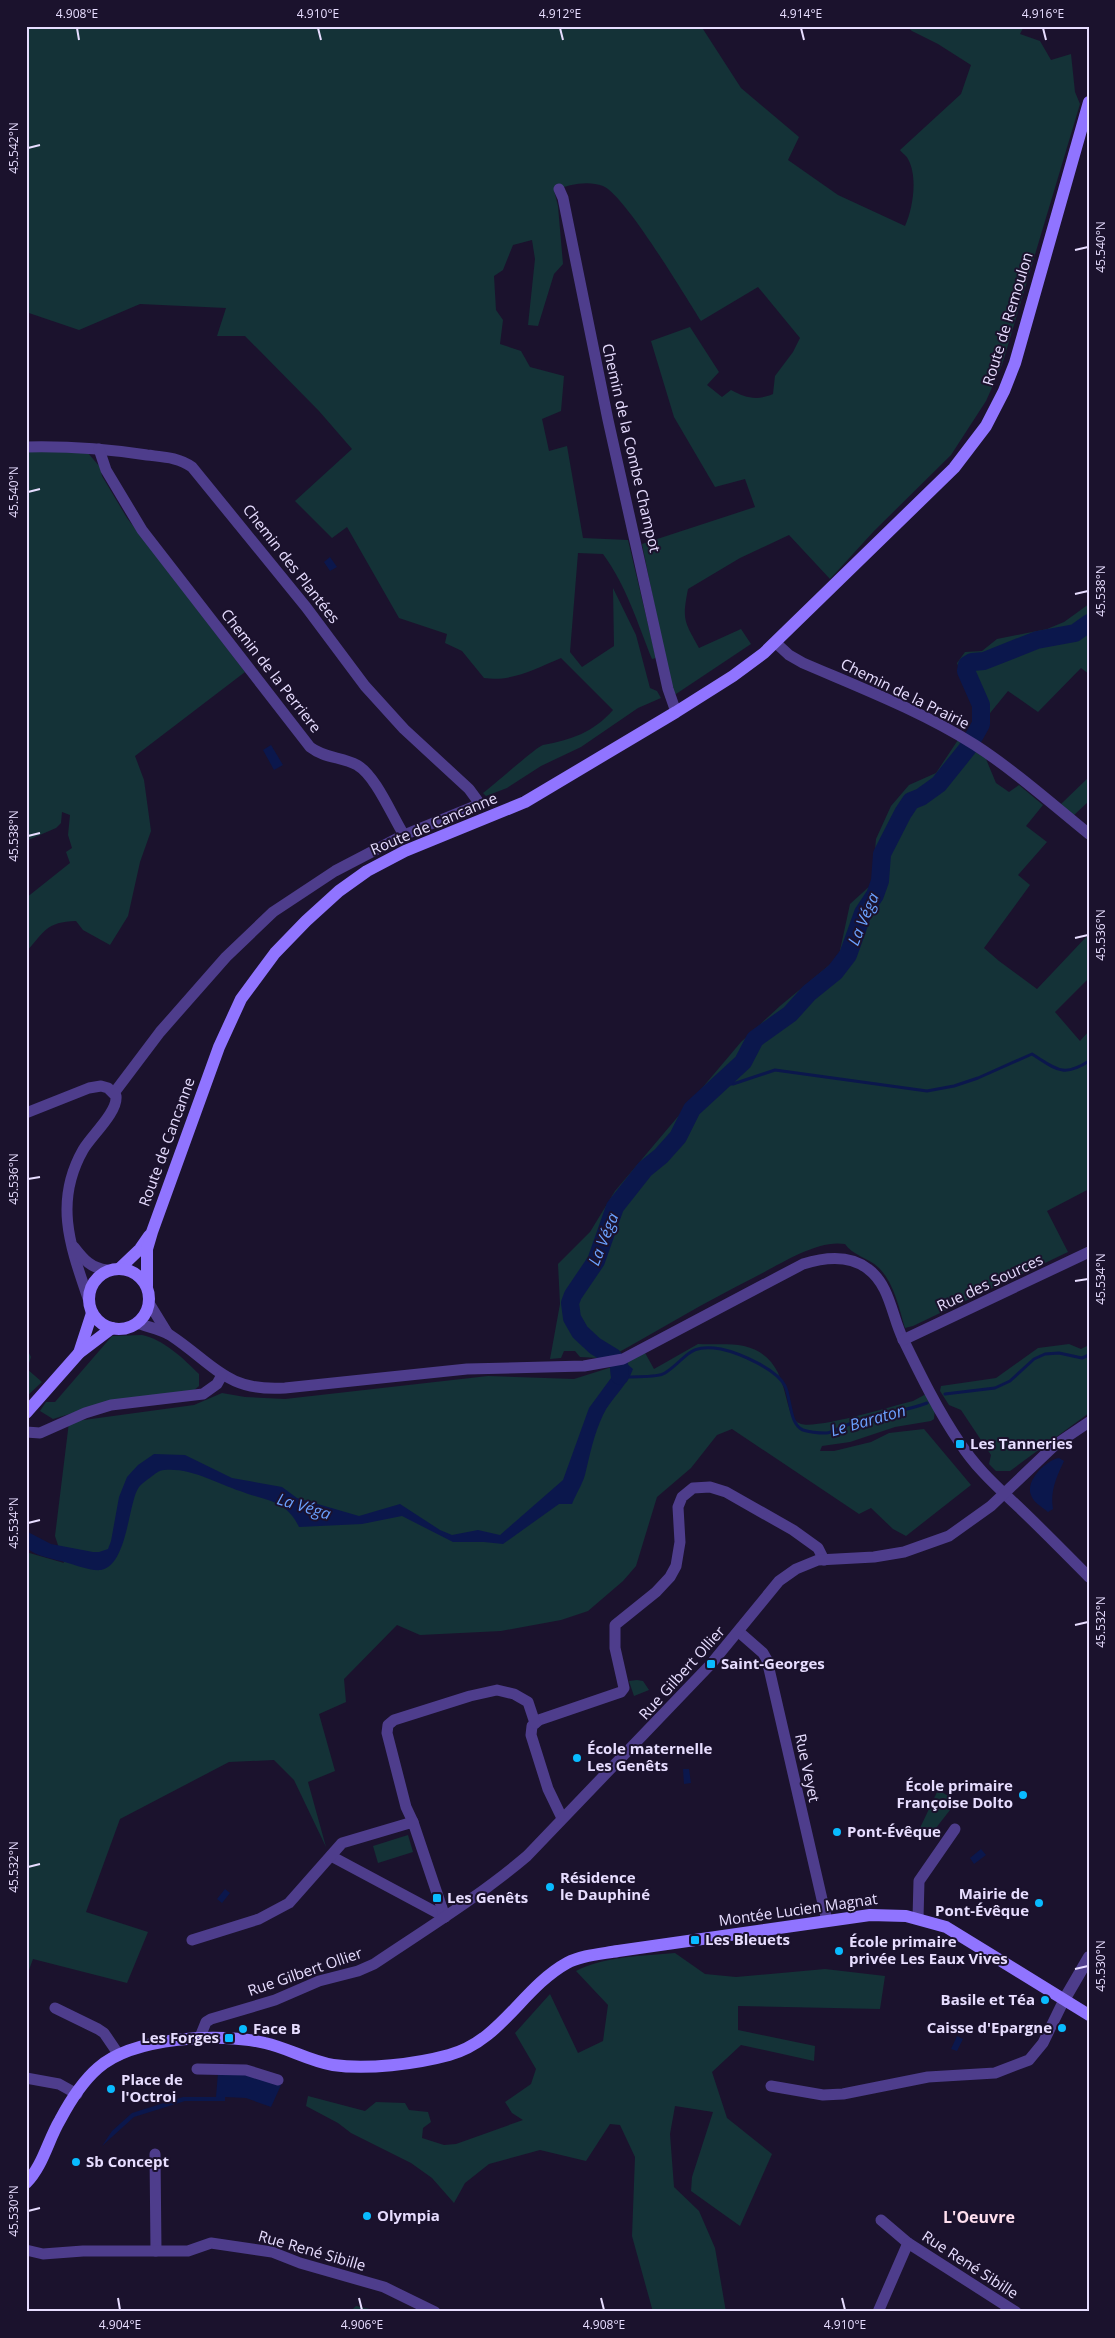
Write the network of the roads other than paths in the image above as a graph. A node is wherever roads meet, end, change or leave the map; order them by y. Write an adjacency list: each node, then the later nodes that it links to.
1 (1089, 102): 5 (main road, Route de Remoulon)
2 (558, 190): 6 (street, Chemin de la Combe Champot)
3 (26, 447): 4 (street, Chemin des Plantées)
4 (99, 449): 8 (street, Chemin de la Perriere); 8 (street, Chemin des Plantées)
5 (776, 643): 6 (main road, Route de Cancanne); 7 (street, Chemin de la Prairie)
6 (676, 712): 11 (main road, Route de Cancanne)
7 (1089, 834)
8 (404, 836): 9 (street)
9 (114, 1093): 10 (street); 12 (street)
10 (26, 1113)
11 (152, 1232): 14 (main road, Route de Cancanne); 15 (main road, Route de Cancanne)
12 (69, 1242): 14 (street); 17 (street)
13 (1089, 1252): 21 (street, Rue des Sources)
14 (114, 1269): 15 (main road); 17 (main road)
15 (147, 1286): 16 (main road)
16 (149, 1303): 18 (main road); 20 (street)
17 (90, 1307): 19 (main road); 22 (main road)
18 (137, 1323): 19 (main road); 20 (street)
19 (112, 1328): 22 (main road)
20 (168, 1334): 23 (street)
21 (903, 1340): 23 (street); 27 (street)
22 (79, 1353): 24 (main road)
23 (222, 1376): 26 (street)
24 (26, 1413)
25 (1089, 1422): 27 (street)
26 (26, 1432)
27 (1002, 1493): 28 (street, Rue Gilbert Ollier); 29 (street)
28 (824, 1560): 30 (street, Rue Gilbert Ollier); 31 (street)
29 (1089, 1577)
30 (739, 1632): 32 (street, Rue Gilbert Ollier); 38 (street, Rue Veyet)
31 (535, 1723): 32 (street); 33 (street)
32 (562, 1818): 36 (street, Rue Gilbert Ollier)
33 (413, 1822): 35 (street); 36 (street)
34 (955, 1829): 37 (street)
35 (332, 1856): 36 (street); 39 (street)
36 (446, 1917): 44 (street, Rue Gilbert Ollier)
37 (918, 1918): 38 (main road, Montée Lucien Magnat); 41 (main road, Montée Lucien Magnat)
38 (827, 1921): 44 (main road, Montée Lucien Magnat)
39 (192, 1940)
40 (1089, 1957): 41 (street)
41 (1064, 2000): 43 (main road, Montée Lucien Magnat); 49 (street)
42 (55, 2008): 45 (street)
43 (1089, 2015)
44 (200, 2037): 45 (main road, Montée Lucien Magnat)
45 (119, 2055): 50 (main road, Montée Lucien Magnat)
46 (197, 2069): 48 (street)
47 (26, 2078): 50 (street)
48 (278, 2080)
49 (770, 2086)
50 (77, 2094): 52 (main road, Montée Lucien Magnat)
51 (155, 2154): 56 (street)
52 (26, 2183)
53 (881, 2220): 54 (street, Rue René Sibille)
54 (908, 2243): 58 (street, Rue René Sibille); 59 (street, Rue René Sibille)
55 (26, 2250): 56 (street, Rue René Sibille)
56 (156, 2251): 57 (street, Rue René Sibille)
57 (435, 2312)
58 (878, 2312)
59 (1016, 2312)

